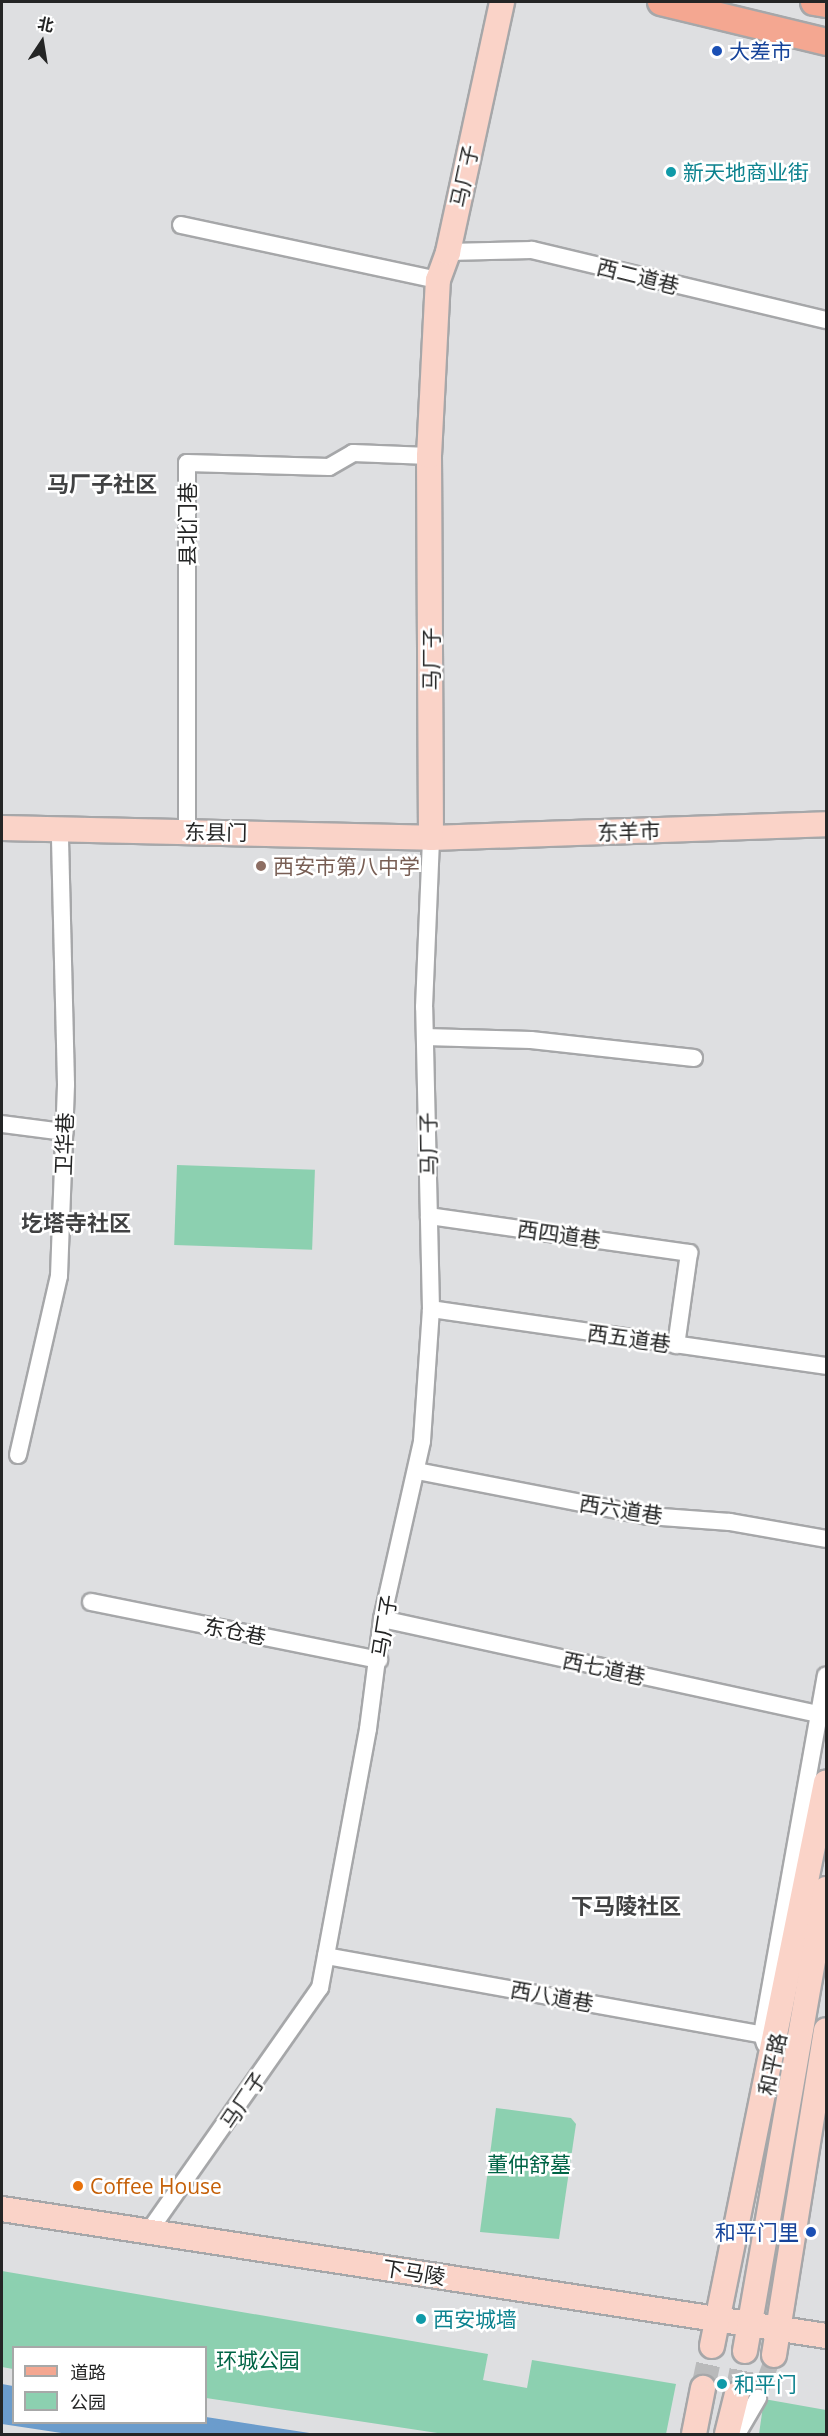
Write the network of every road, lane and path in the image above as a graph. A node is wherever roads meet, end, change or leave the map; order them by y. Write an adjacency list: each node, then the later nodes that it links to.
1 (502, 2): 7 (street, 马厂子)
2 (661, 2): 5 (main road)
3 (814, 2): 4 (main road)
4 (826, 4)
5 (826, 42)
6 (181, 225): 8 (street)
7 (448, 252): 8 (street, 马厂子); 9 (street, 西二道巷)
8 (438, 280): 10 (street, 马厂子)
9 (826, 320)
10 (429, 456): 14 (street, 县北门巷); 15 (street, 马厂子)
11 (826, 824): 15 (street, 东羊市)
12 (2, 828): 13 (street, 东县门)
13 (60, 830): 14 (street, 东县门); 19 (street, 卫华巷)
14 (187, 831): 15 (street, 东县门)
15 (431, 838): 16 (street, 马厂子)
16 (425, 1037): 17 (street); 20 (street, 马厂子)
17 (694, 1058)
18 (2, 1124): 19 (street)
19 (64, 1132): 24 (street, 卫华巷)
20 (429, 1216): 21 (street, 马厂子); 22 (street, 西四道巷)
21 (431, 1309): 22 (street, 西五道巷); 25 (street, 马厂子)
22 (676, 1345): 23 (street, 西五道巷)
23 (826, 1366)
24 (18, 1455)
25 (417, 1471): 26 (street, 西六道巷); 28 (street, 马厂子)
26 (826, 1539)
27 (91, 1602): 29 (street, 东仓巷)
28 (382, 1619): 29 (street, 马厂子); 31 (street, 西七道巷)
29 (379, 1660): 34 (street, 马厂子)
30 (826, 1676): 31 (street)
31 (823, 1715): 36 (street)
32 (826, 1782): 36 (street, 和平路)
33 (826, 1889): 40 (street, 和平路)
34 (326, 1956): 36 (street, 西八道巷); 38 (street, 马厂子)
35 (826, 2030): 41 (street)
36 (770, 2036): 39 (street, 和平路)
37 (2, 2209): 38 (street, 下马陵)
38 (149, 2231): 39 (street, 下马陵)
39 (717, 2319): 40 (street, 下马陵); 43 (street, 和平路)
40 (750, 2323): 41 (street, 下马陵); 44 (street, 和平路)
41 (779, 2328): 42 (street, 下马陵); 45 (street)
42 (826, 2336)
43 (712, 2346)
44 (745, 2351)
45 (774, 2355)
46 (703, 2388): 48 (street)
47 (747, 2396): 49 (street); 50 (street)
48 (694, 2434)
49 (727, 2434)
50 (737, 2434)

